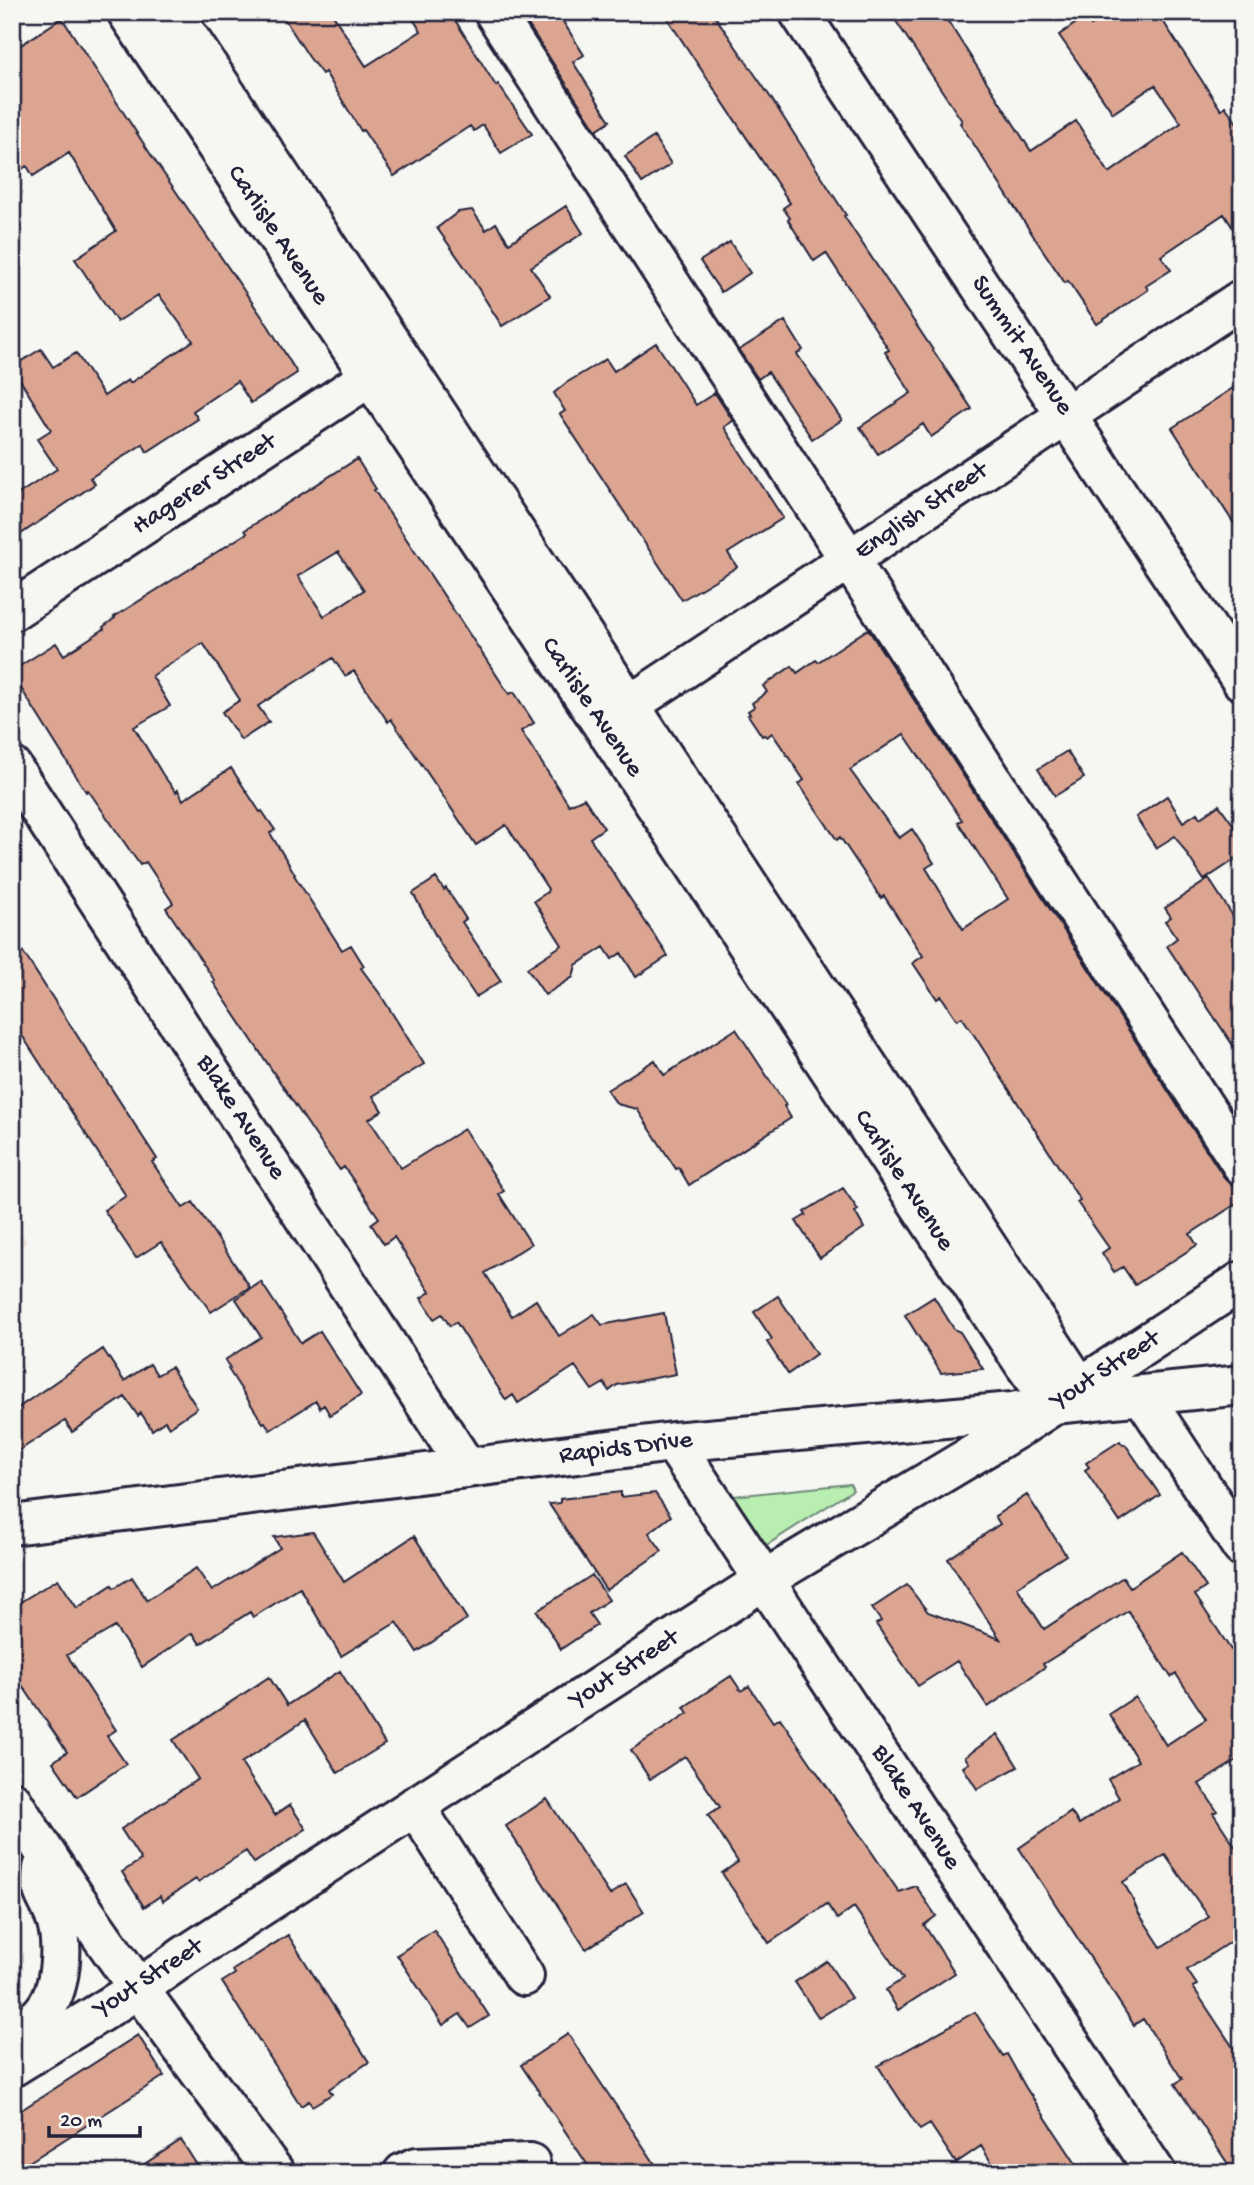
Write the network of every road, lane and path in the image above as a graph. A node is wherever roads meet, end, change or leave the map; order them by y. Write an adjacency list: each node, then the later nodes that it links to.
1 (127, 12): 6 (street, Carlisle Avenue)
2 (172, 12): 6 (street, Carlisle Avenue)
3 (494, 12): 8 (street)
4 (799, 12): 7 (street, Summit Avenue)
5 (1242, 299): 7 (street, English Street)
6 (385, 367): 9 (street, Hagerer Street); 11 (street, Carlisle Avenue)
7 (1067, 415): 8 (street, English Street); 10 (street, Summit Avenue)
8 (849, 560): 11 (street, English Street); 13 (street)
9 (12, 611)
10 (1242, 681)
11 (615, 714): 17 (street, Carlisle Avenue)
12 (12, 767): 19 (street, Blake Avenue)
13 (1242, 1165)
14 (1242, 1281): 17 (street, Yout Street)
15 (1242, 1385): 16 (street, Rapids Drive)
16 (1142, 1395): 17 (street, Rapids Drive); 21 (street)
17 (1074, 1398): 18 (street, Rapids Drive); 22 (street, Yout Street)
18 (673, 1443): 19 (street, Rapids Drive); 22 (street, Blake Avenue)
19 (467, 1468): 20 (street, Rapids Drive)
20 (12, 1525)
21 (1242, 1547)
22 (764, 1580): 24 (street, Yout Street); 33 (street, Blake Avenue)
23 (12, 1801): 25 (street)
24 (415, 1806): 26 (street); 27 (street, Yout Street)
25 (44, 1852): 27 (street); 28 (street)
26 (524, 1976)
27 (138, 1989): 29 (street, Yout Street); 31 (street)
28 (12, 2037)
29 (12, 2067)
30 (530, 2163): 32 (street)
31 (275, 2173)
32 (402, 2173)
33 (1156, 2173)

